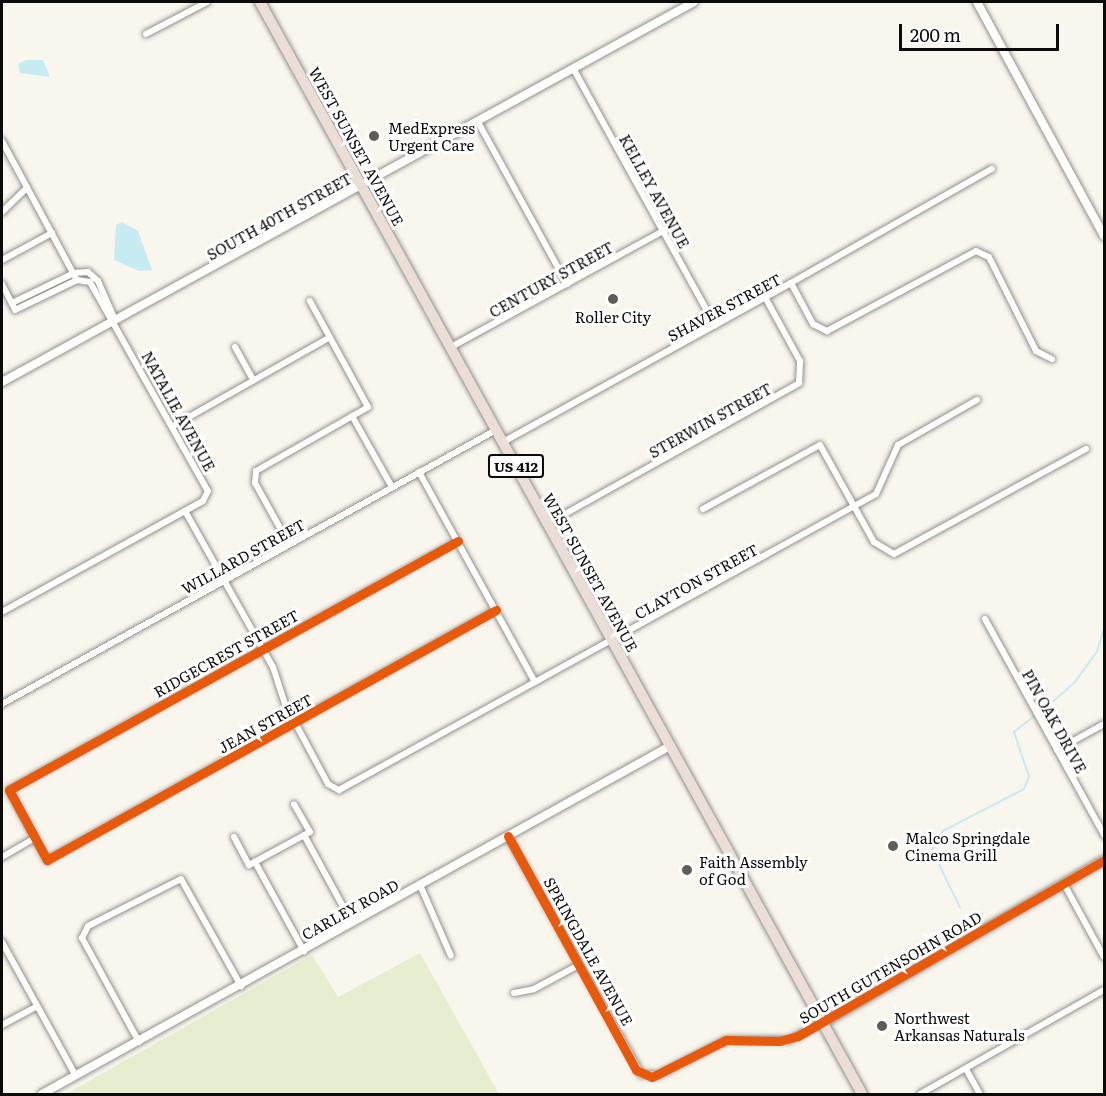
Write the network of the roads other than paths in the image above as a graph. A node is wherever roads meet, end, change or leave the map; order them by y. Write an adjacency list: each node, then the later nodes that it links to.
1 (207, 2): 5 (street)
2 (260, 2): 10 (highway, WEST SUNSET AVENUE / US 412)
3 (694, 2): 6 (street, SOUTH 40TH STREET)
4 (977, 2): 15 (street)
5 (146, 34)
6 (573, 68): 7 (street, SOUTH 40TH STREET); 13 (street, KELLEY AVENUE)
7 (478, 122): 10 (street, SOUTH 40TH STREET); 21 (street)
8 (2, 144): 11 (street)
9 (992, 169): 19 (street)
10 (362, 185): 25 (street, SOUTH 40TH STREET); 29 (highway, WEST SUNSET AVENUE / US 412)
11 (27, 188): 12 (street); 14 (street)
12 (2, 212)
13 (663, 231): 21 (street, CENTURY STREET); 26 (street, KELLEY AVENUE)
14 (52, 233): 16 (street); 17 (street)
15 (1104, 236)
16 (2, 260)
17 (74, 273): 18 (street); 24 (street); 25 (street)
18 (77, 280): 24 (street); 25 (street)
19 (790, 283): 22 (street, SHAVER STREET); 30 (street, SHAVER STREET)
20 (2, 284): 24 (street)
21 (567, 284): 29 (street, CENTURY STREET)
22 (765, 297): 26 (street, SHAVER STREET); 44 (street, STERWIN STREET)
23 (310, 301): 27 (street)
24 (12, 303)
25 (115, 320): 32 (street, SOUTH 40TH STREET); 35 (street, NATALIE AVENUE)
26 (715, 325): 37 (street, SHAVER STREET)
27 (330, 337): 31 (street); 34 (street)
28 (235, 346): 31 (street)
29 (451, 347): 36 (highway, WEST SUNSET AVENUE / US 412)
30 (1052, 359)
31 (253, 380): 35 (street)
32 (2, 382)
33 (977, 400): 41 (street, CLAYTON STREET)
34 (352, 416): 40 (street); 46 (street)
35 (173, 426): 43 (street, NATALIE AVENUE)
36 (496, 430): 37 (highway, WEST SUNSET AVENUE / US 412); 39 (street, WILLARD STREET)
37 (503, 442): 44 (highway, WEST SUNSET AVENUE / US 412)
38 (1086, 449): 41 (street)
39 (420, 472): 40 (street, WILLARD STREET); 45 (street)
40 (392, 487): 46 (street, WILLARD STREET)
41 (854, 507): 42 (street); 51 (street, CLAYTON STREET)
42 (703, 509)
43 (185, 511): 47 (street); 49 (street)
44 (547, 524): 51 (highway, WEST SUNSET AVENUE / US 412)
45 (458, 541): 48 (street); 52 (street, RIDGECREST STREET)
46 (290, 544): 47 (street, WILLARD STREET)
47 (224, 581): 52 (street); 54 (street, WILLARD STREET)
48 (496, 610): 53 (street); 55 (street, JEAN STREET)
49 (2, 612)
50 (985, 619): 58 (street, PIN OAK DRIVE)
51 (612, 640): 53 (street, CLAYTON STREET); 57 (highway, WEST SUNSET AVENUE / US 412)
52 (263, 650): 55 (street); 64 (street, RIDGECREST STREET)
53 (535, 682): 55 (street, CLAYTON STREET)
54 (2, 704)
55 (295, 723): 64 (street, JEAN STREET)
56 (1104, 724): 58 (street)
57 (670, 746): 61 (street, CARLEY ROAD); 80 (highway, WEST SUNSET AVENUE / US 412)
58 (1057, 750): 62 (street, PIN OAK DRIVE)
59 (294, 804): 60 (street)
60 (304, 836): 67 (street); 70 (street)
61 (508, 836): 69 (street, CARLEY ROAD); 75 (street, SPRINGDALE AVENUE)
62 (1104, 836)
63 (234, 837): 67 (street)
64 (35, 838): 65 (street)
65 (2, 857)
66 (1104, 860): 68 (street, SOUTH GUTENSOHN ROAD)
67 (255, 862): 72 (street)
68 (1064, 884): 74 (street); 80 (street, SOUTH GUTENSOHN ROAD)
69 (420, 885): 70 (street, CARLEY ROAD); 73 (street)
70 (352, 923): 72 (street, CARLEY ROAD)
71 (2, 942): 79 (street)
72 (304, 951): 76 (street, CARLEY ROAD)
73 (451, 956)
74 (1104, 957)
75 (579, 964): 78 (street); 85 (street, SPRINGDALE AVENUE)
76 (241, 986): 82 (street, CARLEY ROAD); 82 (street)
77 (1104, 990): 83 (street)
78 (514, 993)
79 (37, 1005): 81 (street); 84 (street)
80 (823, 1023): 85 (street, SOUTH GUTENSOHN ROAD); 87 (highway, WEST SUNSET AVENUE / US 412)
81 (2, 1025)
82 (139, 1043): 84 (street, CARLEY ROAD)
83 (966, 1069): 88 (street); 89 (street)
84 (76, 1076): 86 (street, CARLEY ROAD)
85 (646, 1076)
86 (42, 1095)
87 (862, 1095)
88 (920, 1095)
89 (980, 1095)

